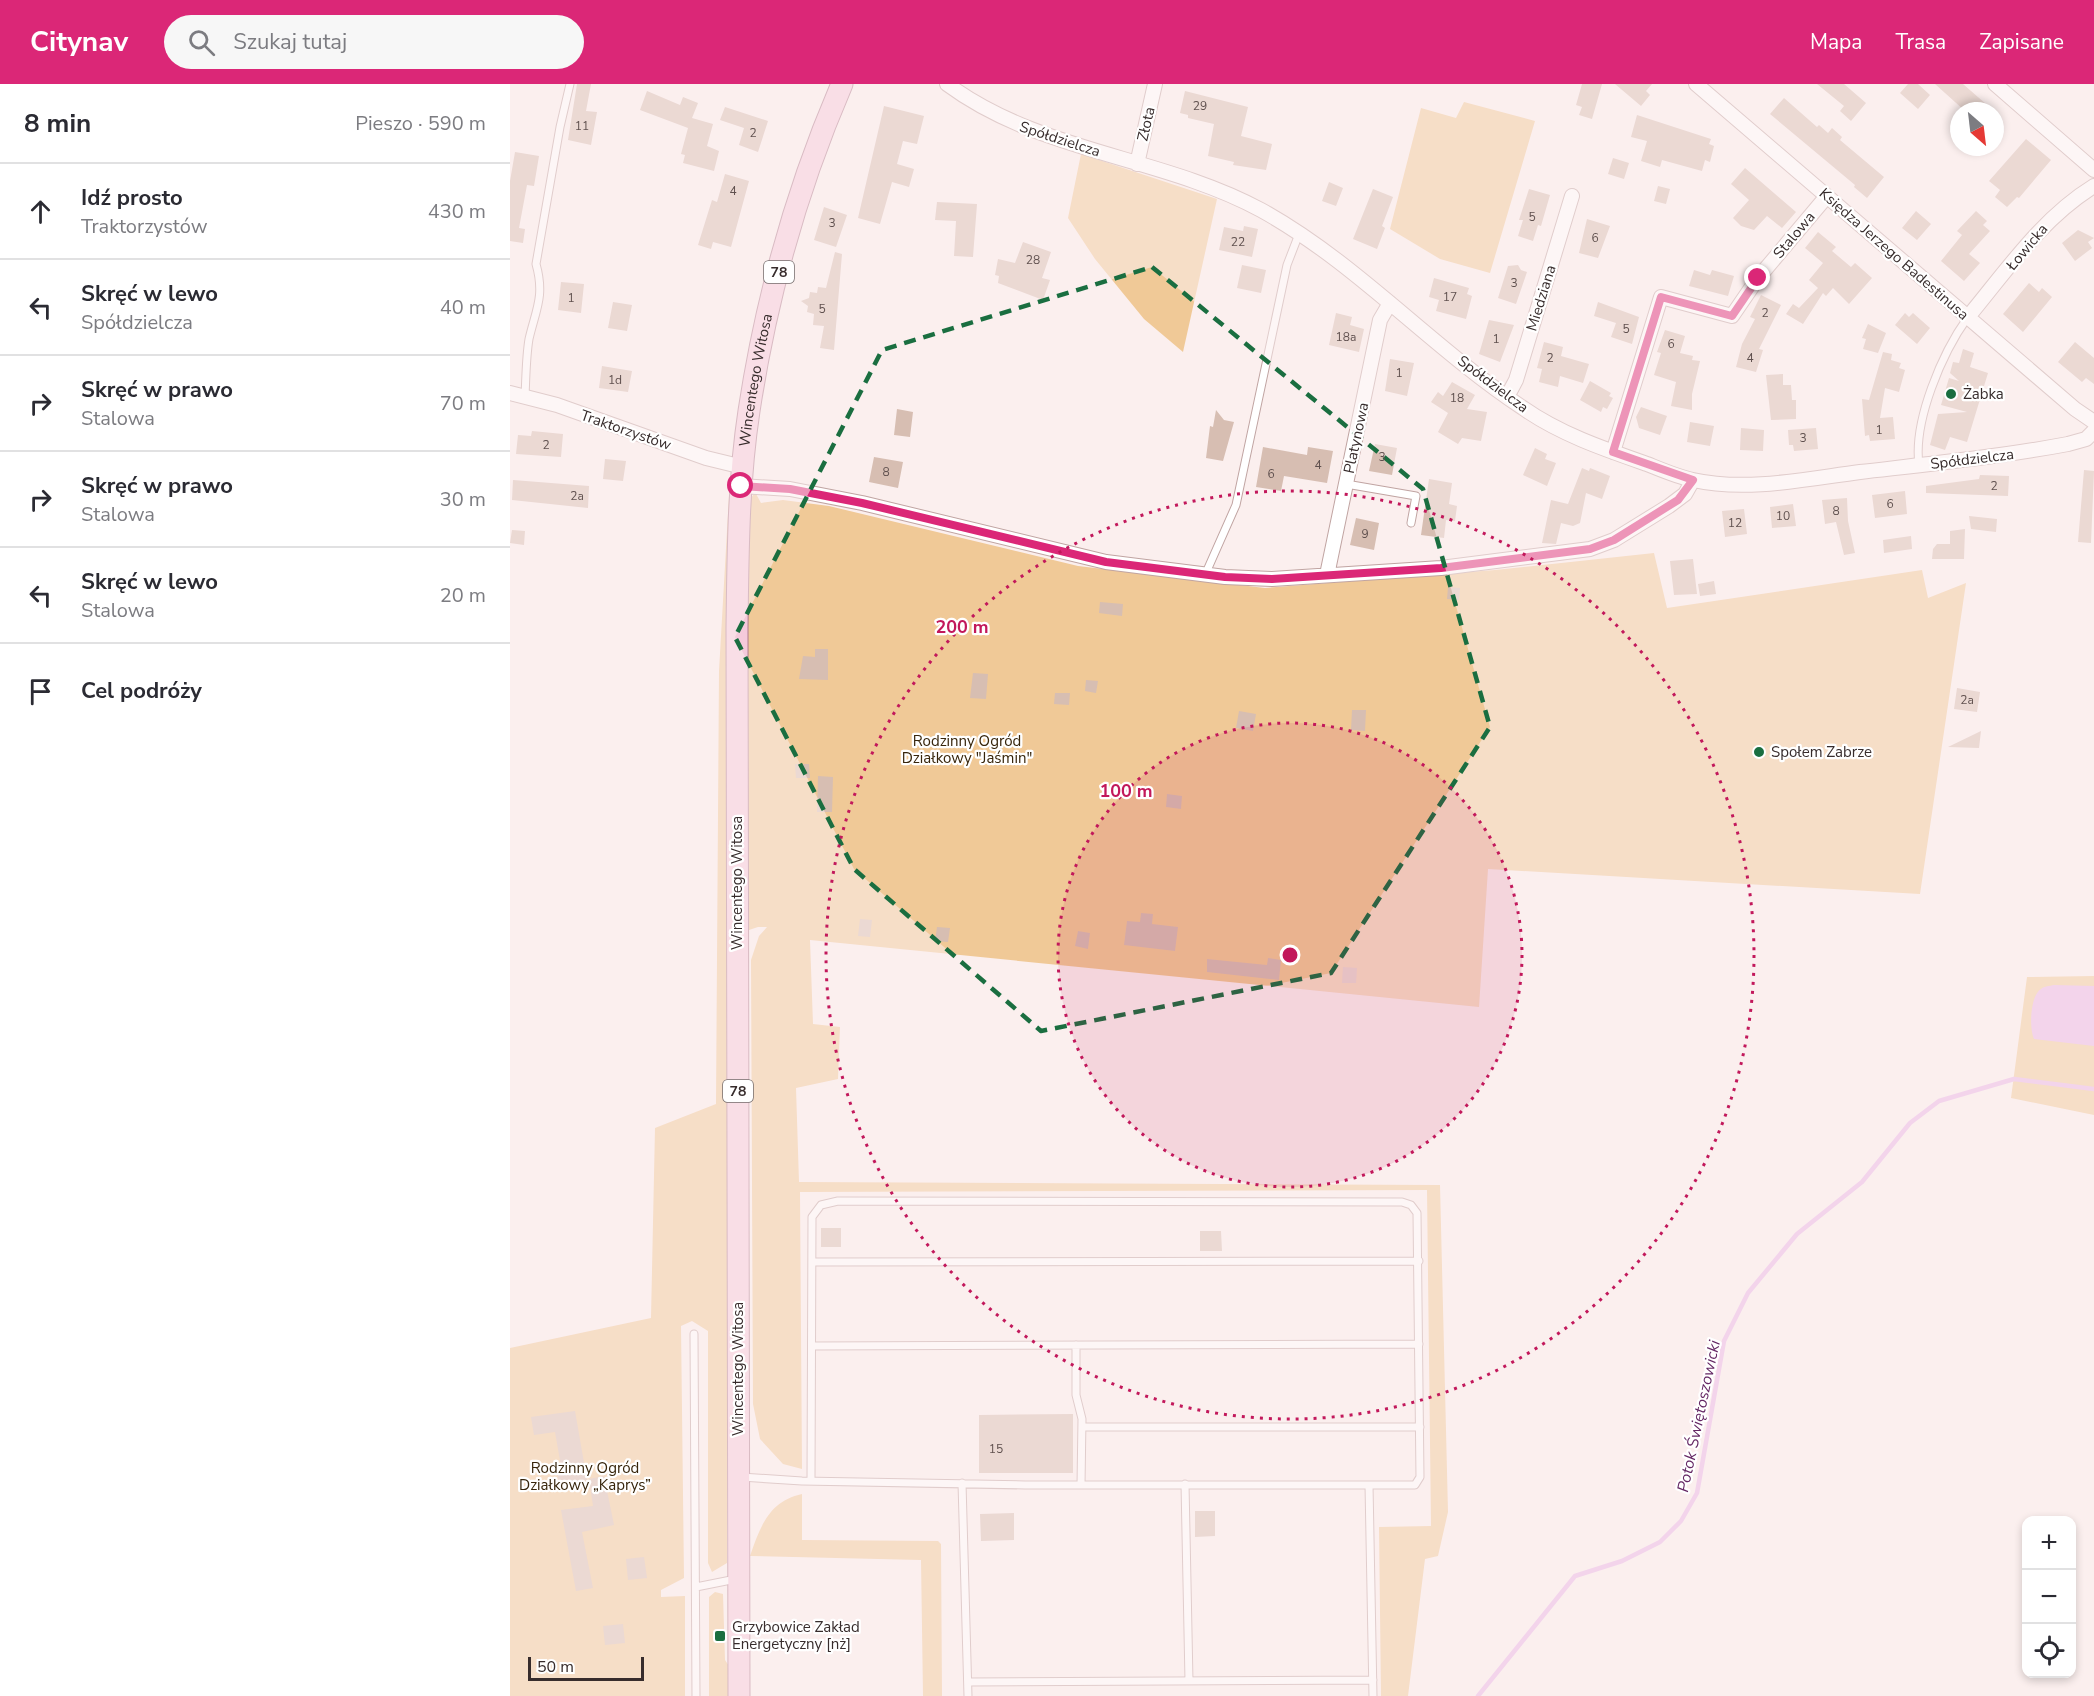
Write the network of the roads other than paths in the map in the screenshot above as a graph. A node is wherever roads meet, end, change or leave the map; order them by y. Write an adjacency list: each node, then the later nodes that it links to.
1 (570, 84): 16 (lane)
2 (842, 84): 22 (main road, Wincentego Witosa / 78)
3 (947, 84): 7 (street, Spółdzielcza)
4 (1155, 84): 7 (street, Złota)
5 (1696, 84): 11 (street, Księdza Jerzego Badestinusa)
6 (1995, 84): 8 (street)
7 (1137, 164): 12 (street, Spółdzielcza)
8 (2094, 170)
9 (2094, 186): 14 (street, Łowicka)
10 (1572, 196): 17 (street, Miedziana)
11 (1827, 196): 14 (street, Księdza Jerzego Badestinusa); 20 (street, Stalowa)
12 (1299, 234): 13 (street, Spółdzielcza); 26 (lane)
13 (1390, 303): 17 (street, Spółdzielcza); 24 (street, Platynowa)
14 (1968, 317): 18 (street, Księdza Jerzego Badestinusa); 21 (lane)
15 (510, 393): 16 (street, Traktorzystów)
16 (525, 396): 22 (street, Traktorzystów)
17 (1507, 397): 20 (street, Spółdzielcza)
18 (2094, 422)
19 (2094, 431): 21 (street, Spółdzielcza)
20 (1613, 452): 23 (street, Spółdzielcza)
21 (1919, 465): 23 (street, Spółdzielcza)
22 (742, 476): 26 (street, Traktorzystów); 36 (main road, Wincentego Witosa / 78)
23 (1693, 480): 27 (street, Traktorzystów)
24 (1346, 484): 25 (lane); 27 (street, Platynowa)
25 (1411, 523)
26 (1205, 574): 27 (street, Traktorzystów)
27 (1328, 575)
28 (1419, 1261): 29 (lane); 29 (lane); 31 (lane)
29 (812, 1262): 33 (lane)
30 (694, 1334): 43 (lane)
31 (1419, 1344): 32 (lane); 35 (lane)
32 (1076, 1345): 33 (lane); 34 (lane)
33 (812, 1346): 37 (lane)
34 (1083, 1427): 35 (lane); 40 (lane)
35 (1420, 1427): 41 (lane)
36 (738, 1477): 37 (lane); 42 (main road, Wincentego Witosa / 78)
37 (811, 1481): 38 (lane)
38 (962, 1483): 40 (lane); 46 (lane)
39 (1185, 1484): 40 (lane); 41 (lane); 45 (lane)
40 (1080, 1485)
41 (1369, 1485): 44 (lane)
42 (738, 1578): 43 (lane); 48 (main road, Wincentego Witosa / 78)
43 (696, 1587): 47 (lane)
44 (1373, 1680): 45 (lane); 50 (lane)
45 (1189, 1681): 46 (lane)
46 (968, 1682): 49 (lane)
47 (696, 1696)
48 (739, 1696)
49 (968, 1696)
50 (1373, 1696)

